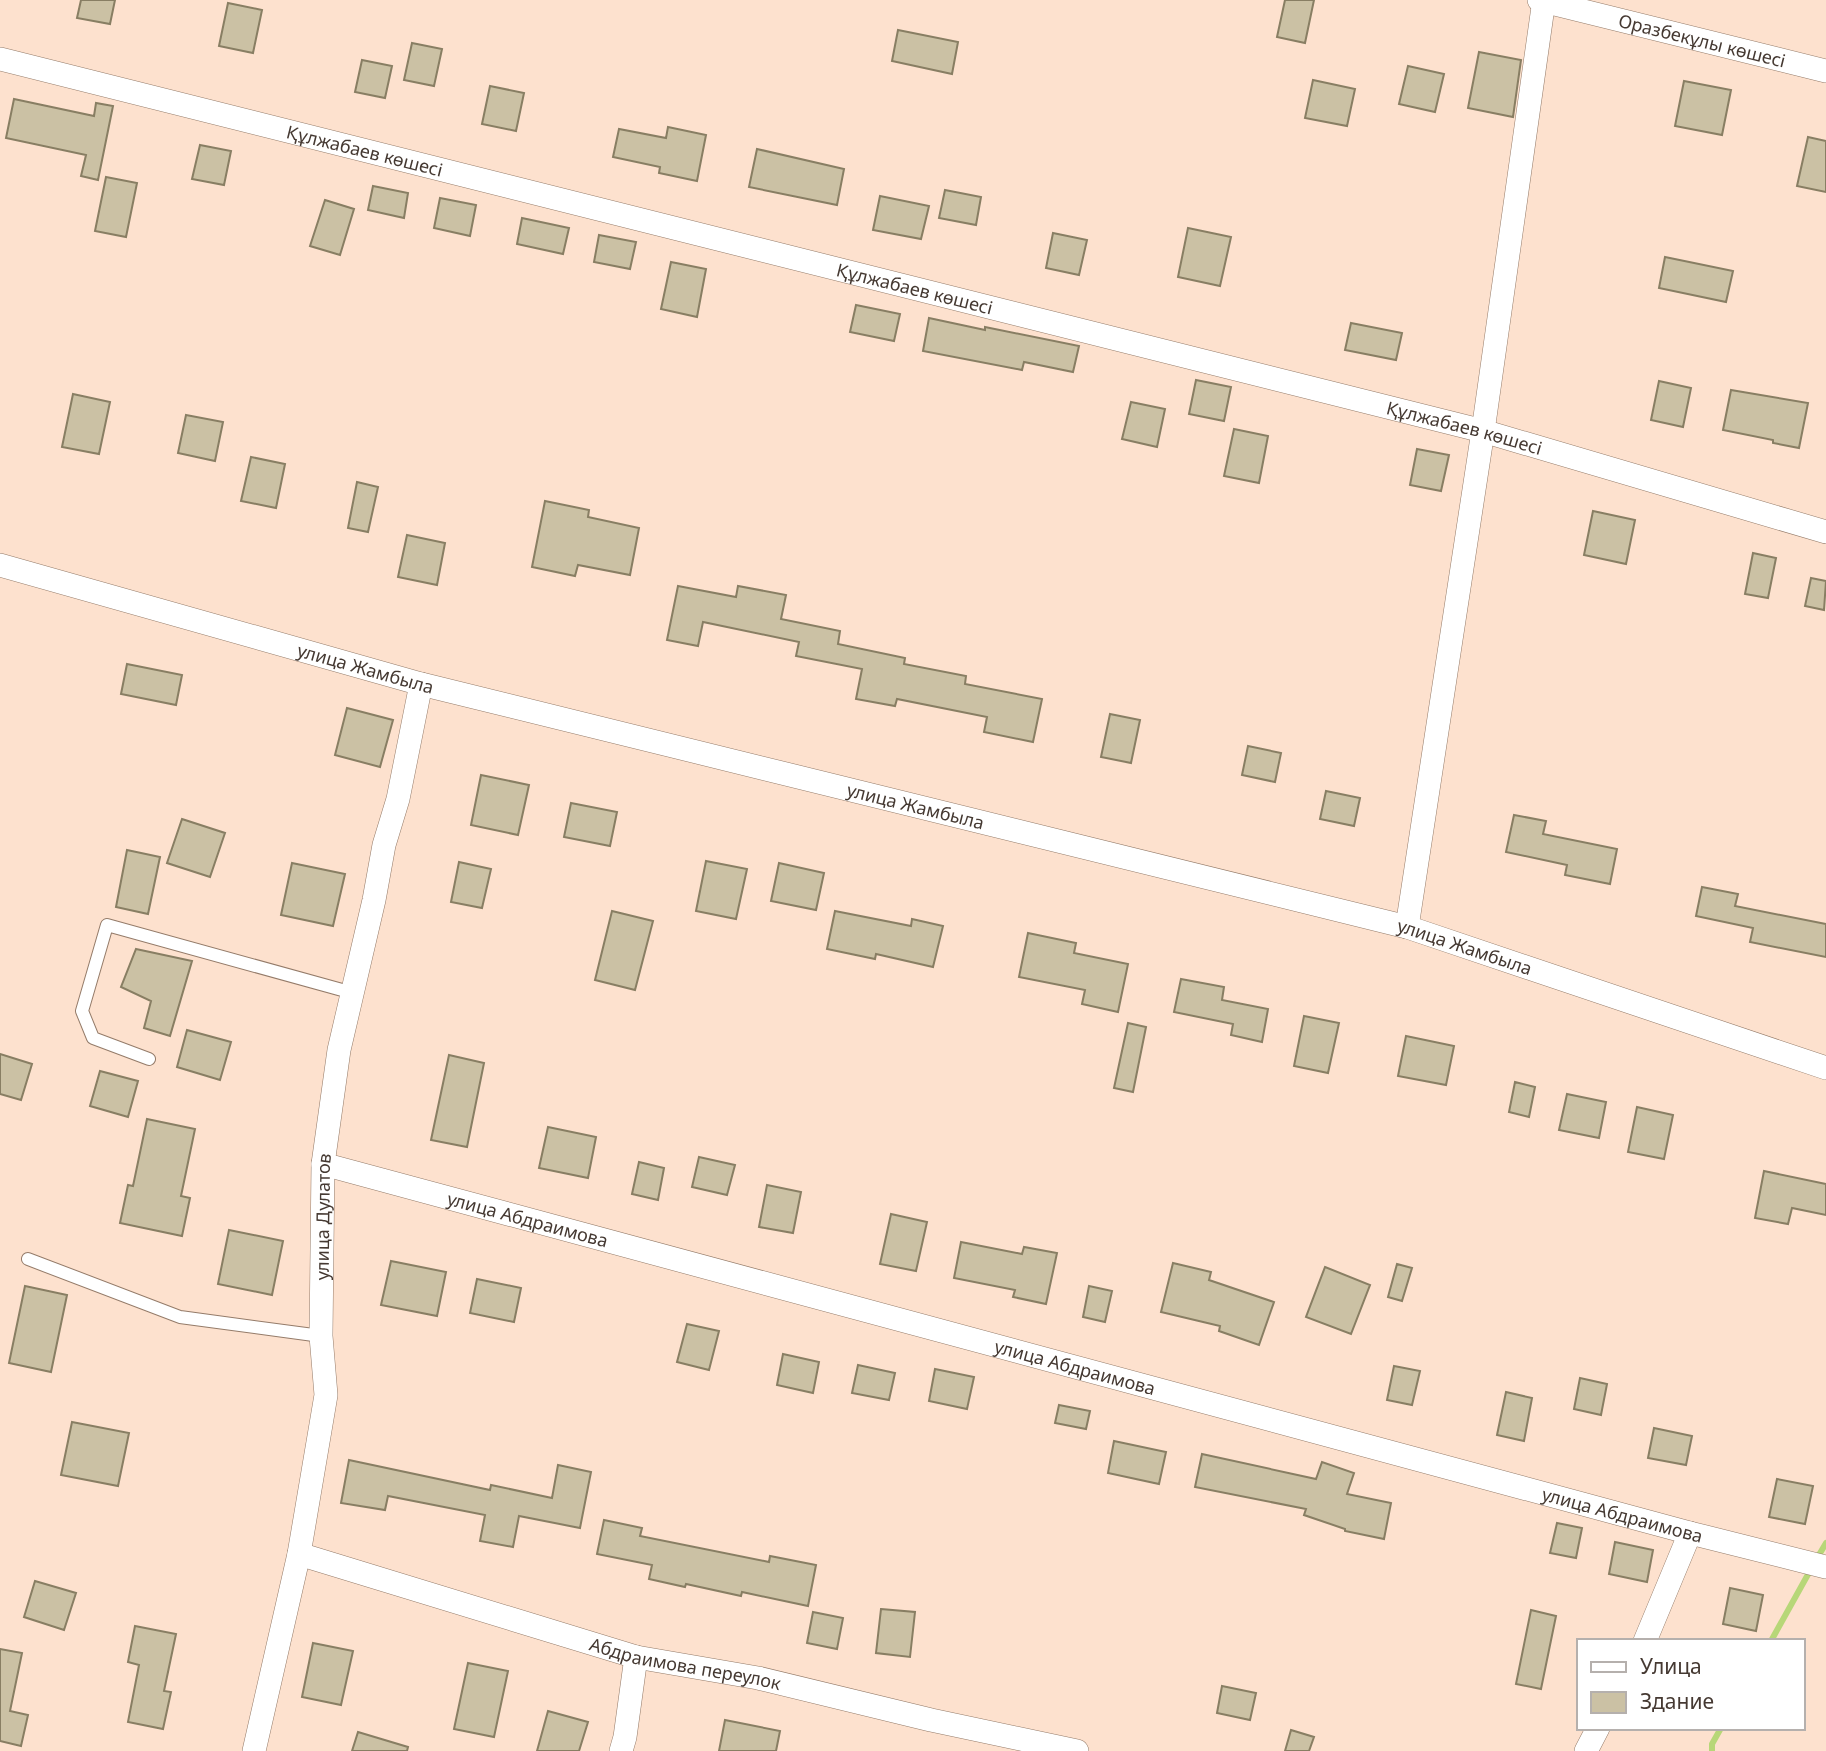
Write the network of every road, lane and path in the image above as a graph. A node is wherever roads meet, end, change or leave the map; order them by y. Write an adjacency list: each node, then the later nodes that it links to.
1 (1542, 0): 3 (street, Оразбекұлы көшесі); 4 (street)
2 (0, 59): 4 (street, Құлжабаев көшесі)
3 (1826, 71)
4 (1483, 430): 5 (street, Құлжабаев көшесі); 8 (street)
5 (1826, 532)
6 (0, 565): 7 (street, улица Жамбыла)
7 (421, 684): 8 (street, улица Жамбыла); 9 (street, улица Дулатов)
8 (1407, 927): 11 (street, улица Жамбыла)
9 (353, 993): 10 (lane); 12 (street, улица Дулатов)
10 (149, 1059)
11 (1826, 1069)
12 (323, 1164): 14 (street, улица Дулатов); 15 (street, улица Абдраимова)
13 (28, 1259): 14 (lane)
14 (321, 1336): 16 (street, улица Дулатов)
15 (1690, 1533): 17 (street, улица Абдраимова); 18 (street)
16 (299, 1554): 19 (street, Абдраимова переулок); 21 (street, улица Дулатов)
17 (1826, 1567)
18 (1646, 1639)
19 (636, 1657): 22 (street); 23 (street, Абдраимова переулок)
20 (1597, 1730): 24 (street)
21 (254, 1751)
22 (621, 1751)
23 (1077, 1751)
24 (1586, 1751)

